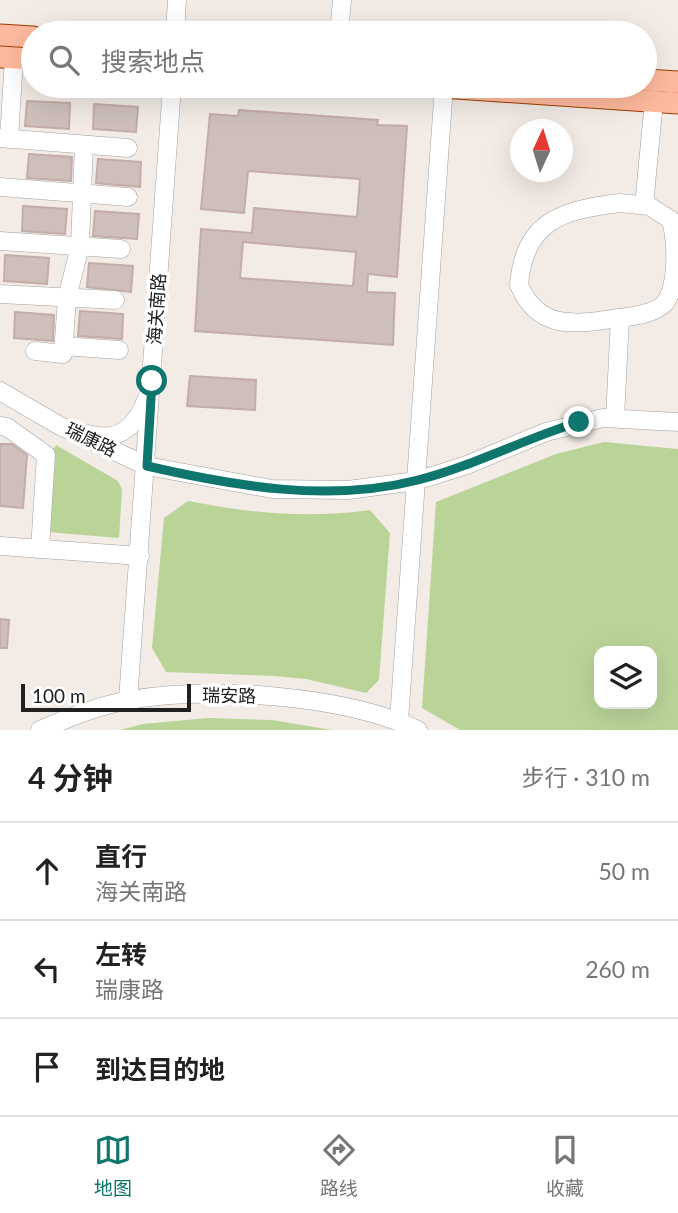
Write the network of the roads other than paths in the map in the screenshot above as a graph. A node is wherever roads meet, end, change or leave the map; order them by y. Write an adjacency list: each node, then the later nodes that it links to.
1 (177, 0): 3 (street)
2 (342, 0): 4 (street)
3 (176, 21)
4 (340, 21)
5 (0, 35): 6 (main road)
6 (21, 36)
7 (16, 58): 15 (street)
8 (657, 81): 9 (main road)
9 (678, 82)
10 (171, 98): 32 (street, 海关南路)
11 (437, 98): 39 (street)
12 (611, 98): 13 (main road)
13 (654, 101): 14 (main road); 21 (street)
14 (678, 103)
15 (4, 138): 16 (street)
16 (84, 145): 17 (street); 19 (street)
17 (128, 148)
18 (0, 187): 19 (street)
19 (82, 193): 20 (street); 23 (street)
20 (128, 197)
21 (644, 205): 28 (street); 28 (street)
22 (0, 241): 23 (street)
23 (80, 246): 24 (street); 26 (street)
24 (121, 249)
25 (0, 294): 26 (street)
26 (67, 298): 27 (street); 29 (street)
27 (115, 300)
28 (620, 318): 34 (street)
29 (63, 346): 30 (street); 31 (street)
30 (118, 350)
31 (35, 351)
32 (152, 381): 37 (street); 38 (street, 海关南路)
33 (0, 391): 37 (street, 瑞康路)
34 (615, 418): 35 (street, 瑞康路); 39 (street, 瑞康路)
35 (678, 422)
36 (0, 426): 41 (street)
37 (60, 426): 38 (street, 瑞康路)
38 (147, 466): 39 (street, 瑞康路); 42 (street, 海关南路)
39 (416, 481): 44 (street)
40 (0, 546): 41 (street)
41 (40, 549): 42 (street)
42 (140, 556): 43 (street, 海关南路)
43 (128, 700): 44 (street, 瑞安路); 45 (street, 瑞安路)
44 (399, 720): 46 (street, 瑞安路)
45 (40, 730)
46 (418, 730)

